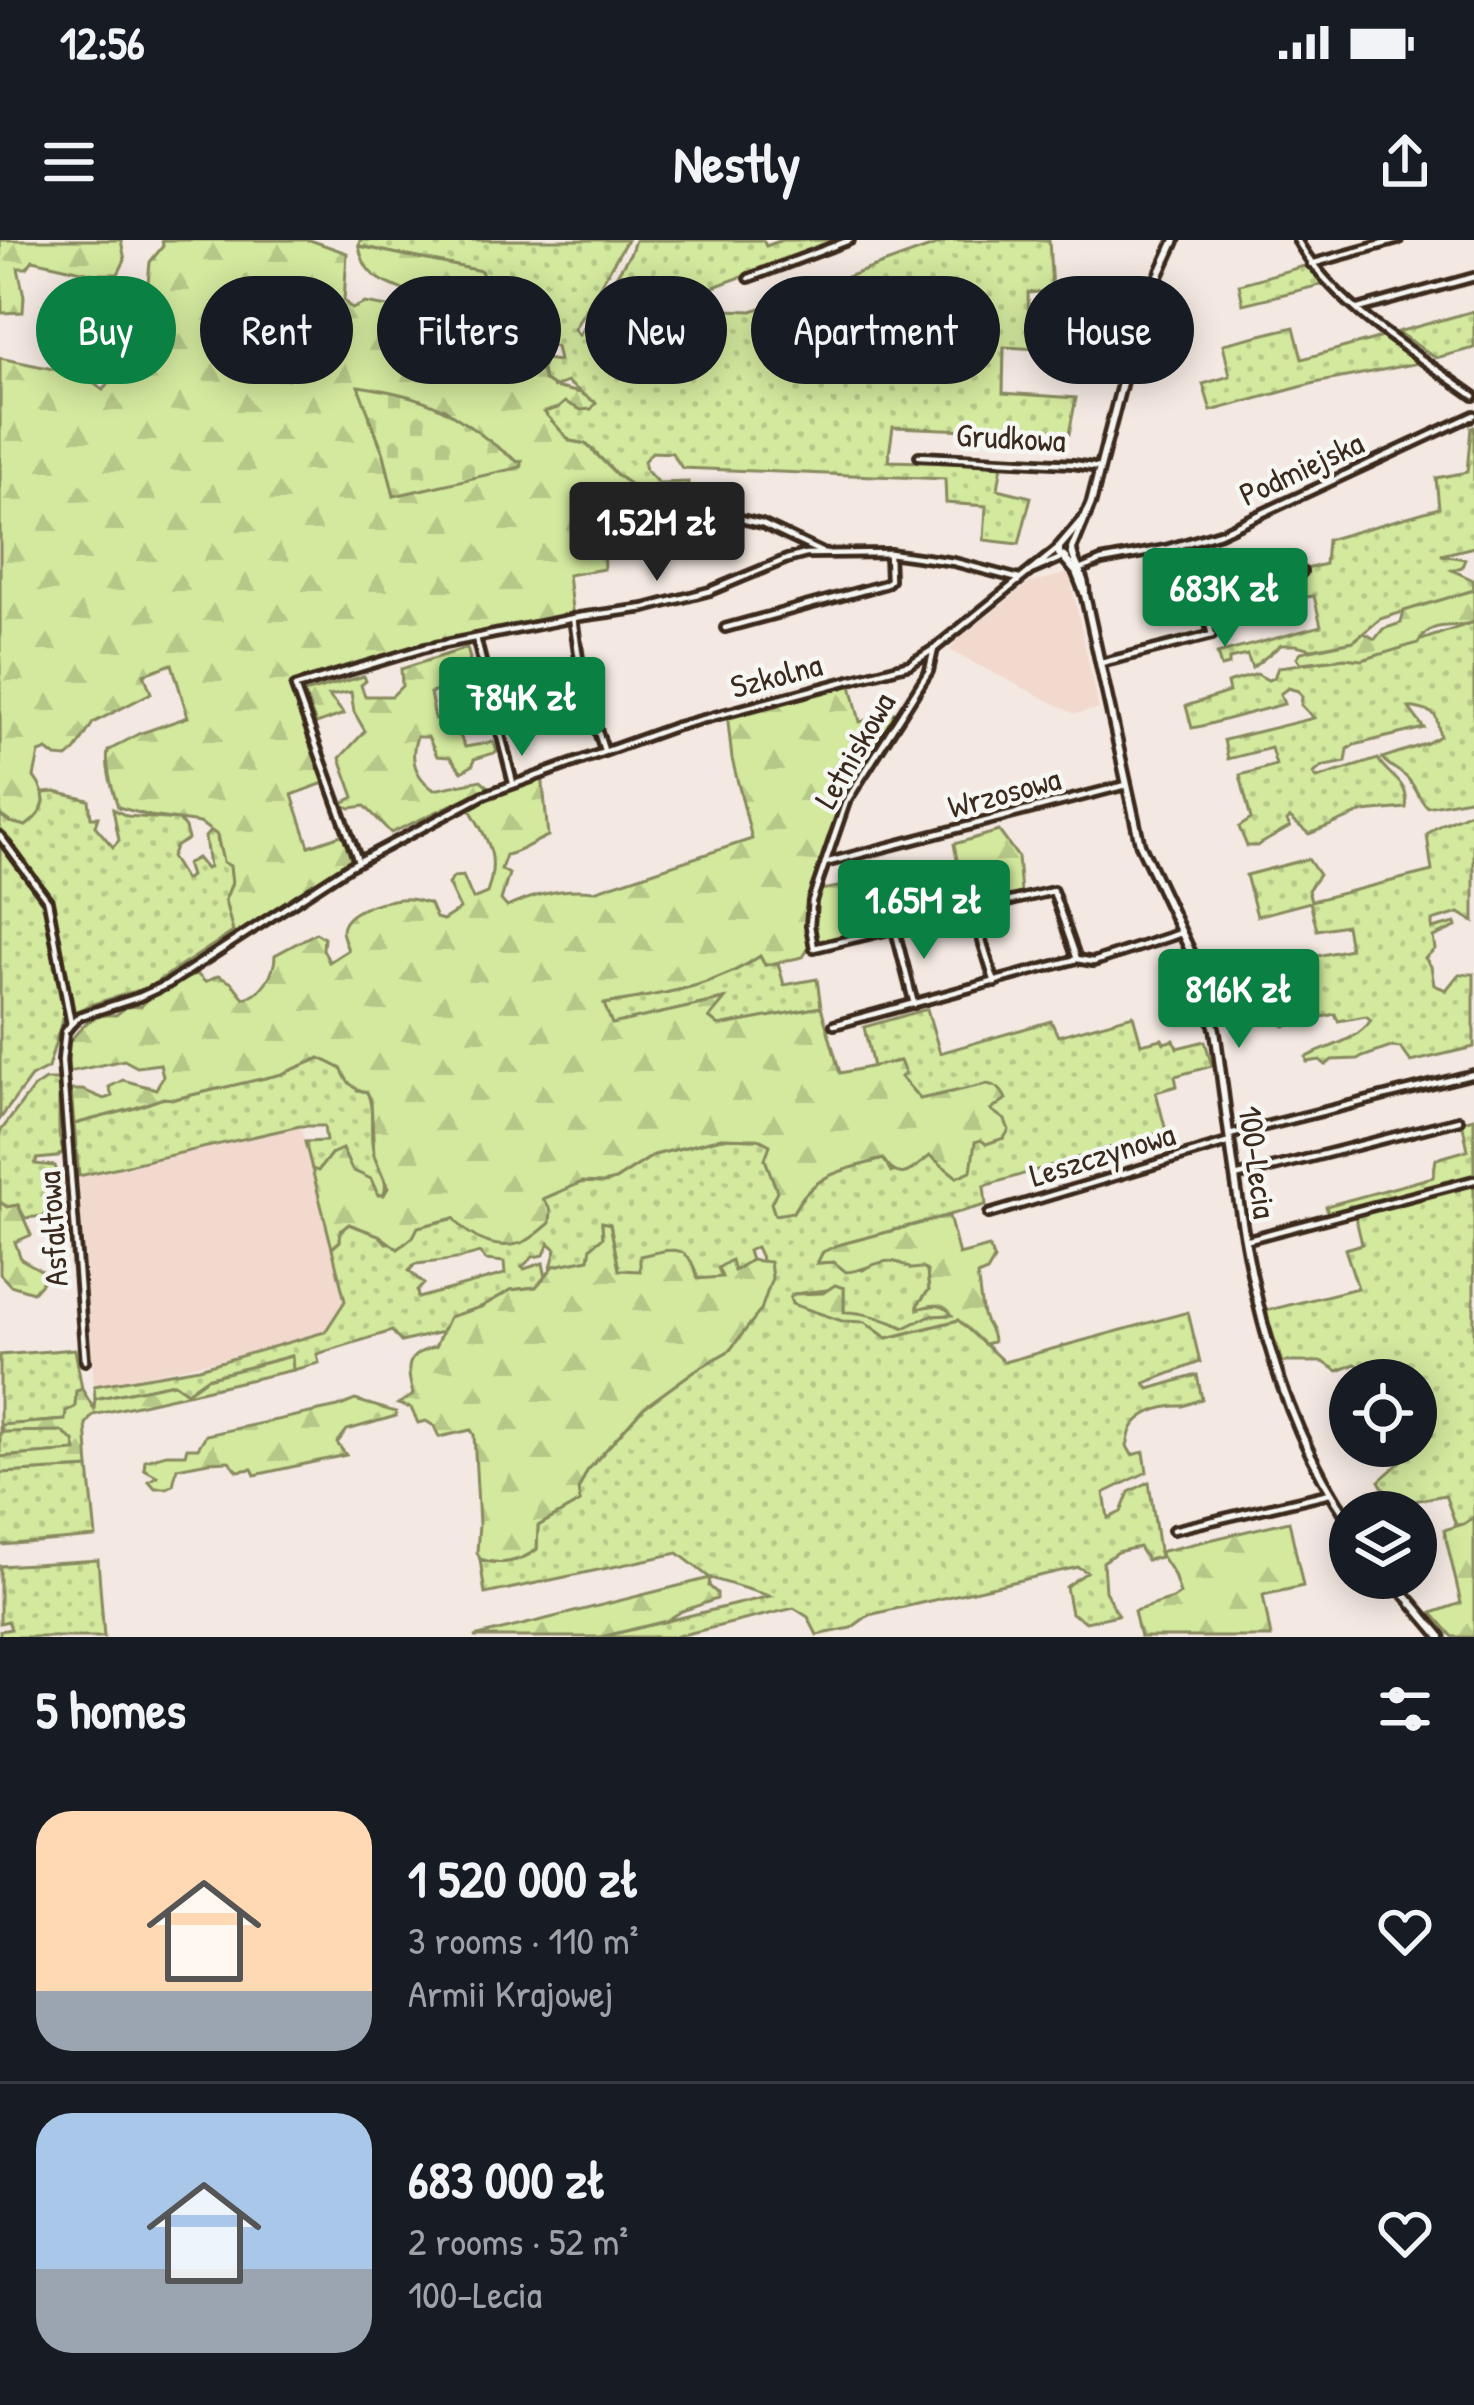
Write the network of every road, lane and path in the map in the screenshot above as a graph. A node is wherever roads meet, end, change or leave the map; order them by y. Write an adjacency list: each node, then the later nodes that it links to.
1 (850, 240): 7 (street)
2 (1175, 240): 12 (street)
3 (1297, 240): 5 (street)
4 (1398, 240): 5 (street)
5 (1311, 264): 8 (street)
6 (1474, 277): 8 (street)
7 (748, 278)
8 (1358, 309): 9 (street)
9 (1474, 396)
10 (1474, 416): 19 (street, Podmiejska)
11 (920, 456): 12 (street, Grudkowa)
12 (1099, 468): 14 (street)
13 (674, 503): 16 (street)
14 (1085, 517): 15 (street); 18 (street)
15 (1061, 546): 18 (street, 100-Lecia); 18 (street); 21 (street, Szkolna)
16 (820, 552): 17 (street); 23 (street)
17 (890, 553): 22 (street); 24 (street)
18 (1068, 555): 19 (street, 100-Lecia); 21 (street, Szkolna)
19 (1078, 571): 27 (street, 100-Lecia)
20 (1302, 572): 27 (street)
21 (1028, 573): 22 (street, Szkolna)
22 (1018, 579): 26 (street, Szkolna)
23 (573, 618): 25 (street); 28 (street)
24 (725, 628)
25 (476, 638): 29 (street); 32 (street)
26 (934, 649): 28 (street, Szkolna); 33 (street, Letniskowa)
27 (1101, 663): 30 (street, 100-Lecia)
28 (604, 750): 29 (street, Szkolna)
29 (514, 784): 32 (street, Szkolna)
30 (1126, 784): 33 (street, Wrzosowa); 36 (street, 100-Lecia)
31 (0, 836): 40 (street, Asfaltowa)
32 (358, 862): 40 (street, Szkolna)
33 (825, 863): 35 (street, Letniskowa)
34 (973, 909): 35 (street); 37 (street); 38 (street)
35 (895, 930): 39 (street)
36 (1181, 933): 37 (street); 44 (street, 100-Lecia)
37 (1077, 959): 38 (street)
38 (995, 983): 39 (street)
39 (914, 1004): 41 (street)
40 (70, 1024): 49 (street, Asfaltowa)
41 (834, 1025)
42 (1474, 1074): 44 (street, Leszczynowa)
43 (1459, 1120): 45 (street)
44 (1230, 1138): 45 (street, 100-Lecia); 47 (street, Leszczynowa)
45 (1235, 1177): 48 (street, 100-Lecia)
46 (1474, 1180): 48 (street)
47 (989, 1214)
48 (1245, 1240): 50 (street, 100-Lecia)
49 (85, 1361)
50 (1329, 1491)
51 (1329, 1492): 52 (street)
52 (1173, 1530)
53 (1409, 1599): 54 (street)
54 (1441, 1637)

